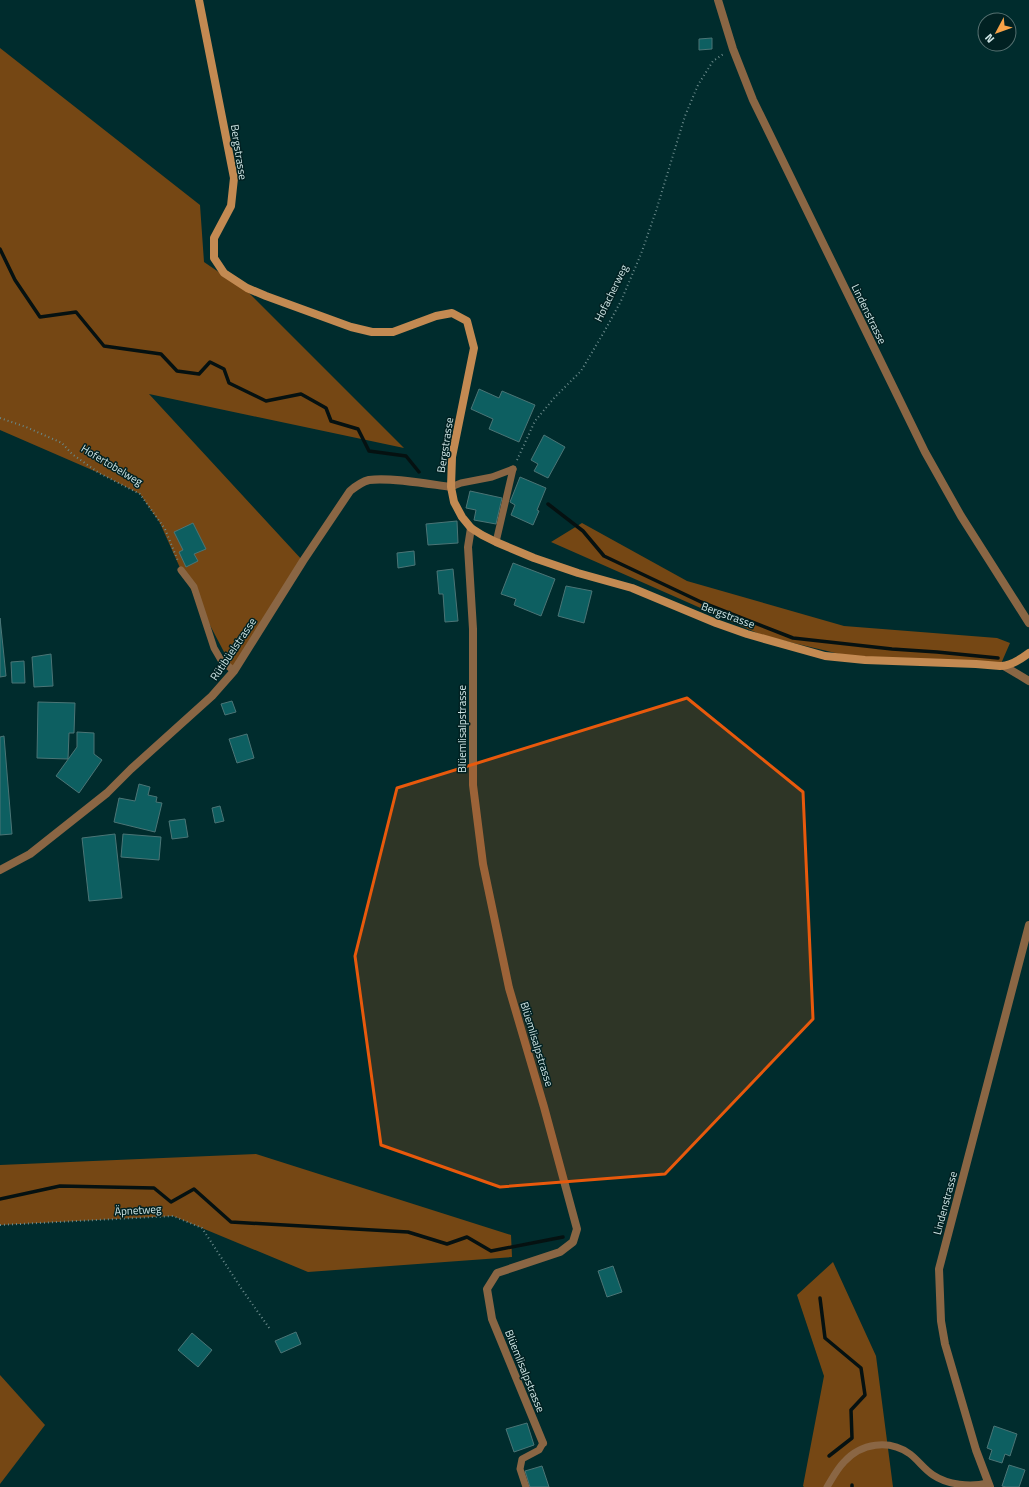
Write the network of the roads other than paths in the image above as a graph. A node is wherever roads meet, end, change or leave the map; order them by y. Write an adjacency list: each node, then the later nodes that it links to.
1 (199, 0): 3 (street, Bergstrasse)
2 (718, 0): 7 (street, Lindenstrasse)
3 (451, 486): 4 (street, Bergstrasse); 5 (lane); 10 (street, Rütibüelstrasse)
4 (471, 528): 5 (street, Bergstrasse); 14 (street, Blüemlisalpstrasse)
5 (496, 542): 9 (street, Bergstrasse)
6 (181, 570): 10 (lane)
7 (1029, 624)
8 (1029, 653): 9 (street, Bergstrasse)
9 (1004, 666): 11 (street)
10 (234, 671): 12 (street, Rütibüelstrasse)
11 (1029, 681)
12 (0, 870)
13 (1029, 925): 15 (street, Lindenstrasse)
14 (543, 1443): 16 (lane, Blüemlisalpstrasse)
15 (989, 1485): 17 (lane)
16 (526, 1487)
17 (827, 1487)

